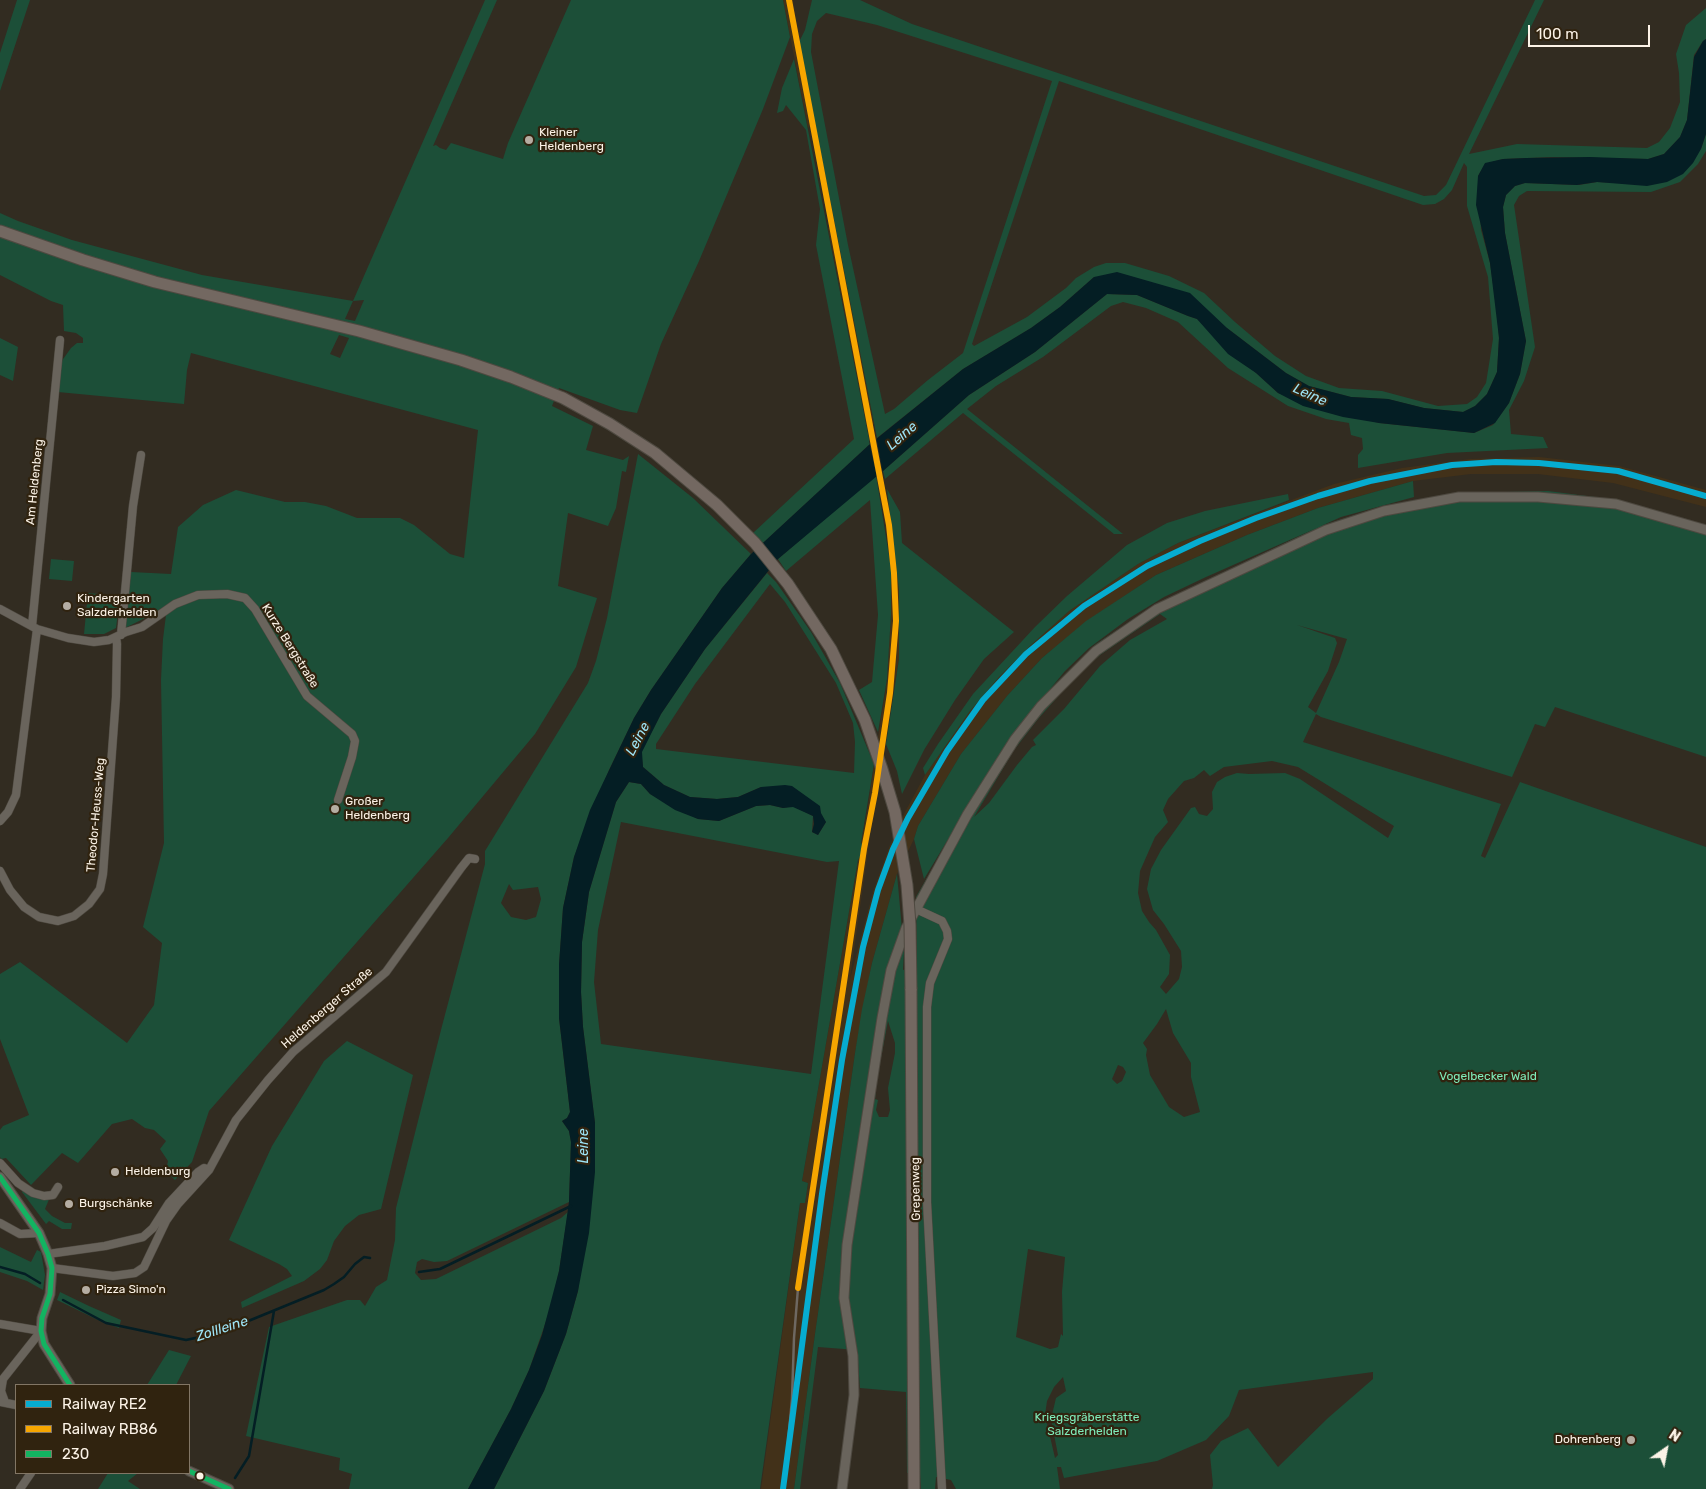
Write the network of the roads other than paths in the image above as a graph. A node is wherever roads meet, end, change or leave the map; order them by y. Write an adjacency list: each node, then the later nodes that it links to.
1 (0, 231): 31 (main road, bridge)
2 (60, 340): 6 (street, Am Heldenberg)
3 (142, 455): 7 (street)
4 (1706, 530): 12 (street)
5 (0, 609): 6 (street, Kurze Bergstraße)
6 (35, 627): 7 (street, Kurze Bergstraße); 9 (street)
7 (118, 636): 8 (street, Kurze Bergstraße); 11 (street, Theodor-Heuss-Weg)
8 (338, 800)
9 (0, 821)
10 (475, 859): 14 (street, Heldenberger Straße)
11 (0, 871)
12 (916, 909): 30 (street); 32 (street, Grepenweg)
13 (0, 1163): 16 (street)
14 (209, 1170): 19 (street); 20 (street)
15 (0, 1177): 18 (street)
16 (58, 1187)
17 (0, 1224): 18 (street)
18 (39, 1233): 19 (street)
19 (48, 1254): 20 (street)
20 (52, 1268): 22 (street)
21 (0, 1324): 22 (street)
22 (41, 1330): 23 (street); 24 (street)
23 (69, 1384)
24 (2, 1402): 25 (street)
25 (15, 1405)
26 (190, 1471): 29 (street)
27 (30, 1474): 28 (street)
28 (20, 1489)
29 (229, 1489)
30 (842, 1489)
31 (914, 1489)
32 (942, 1489)

